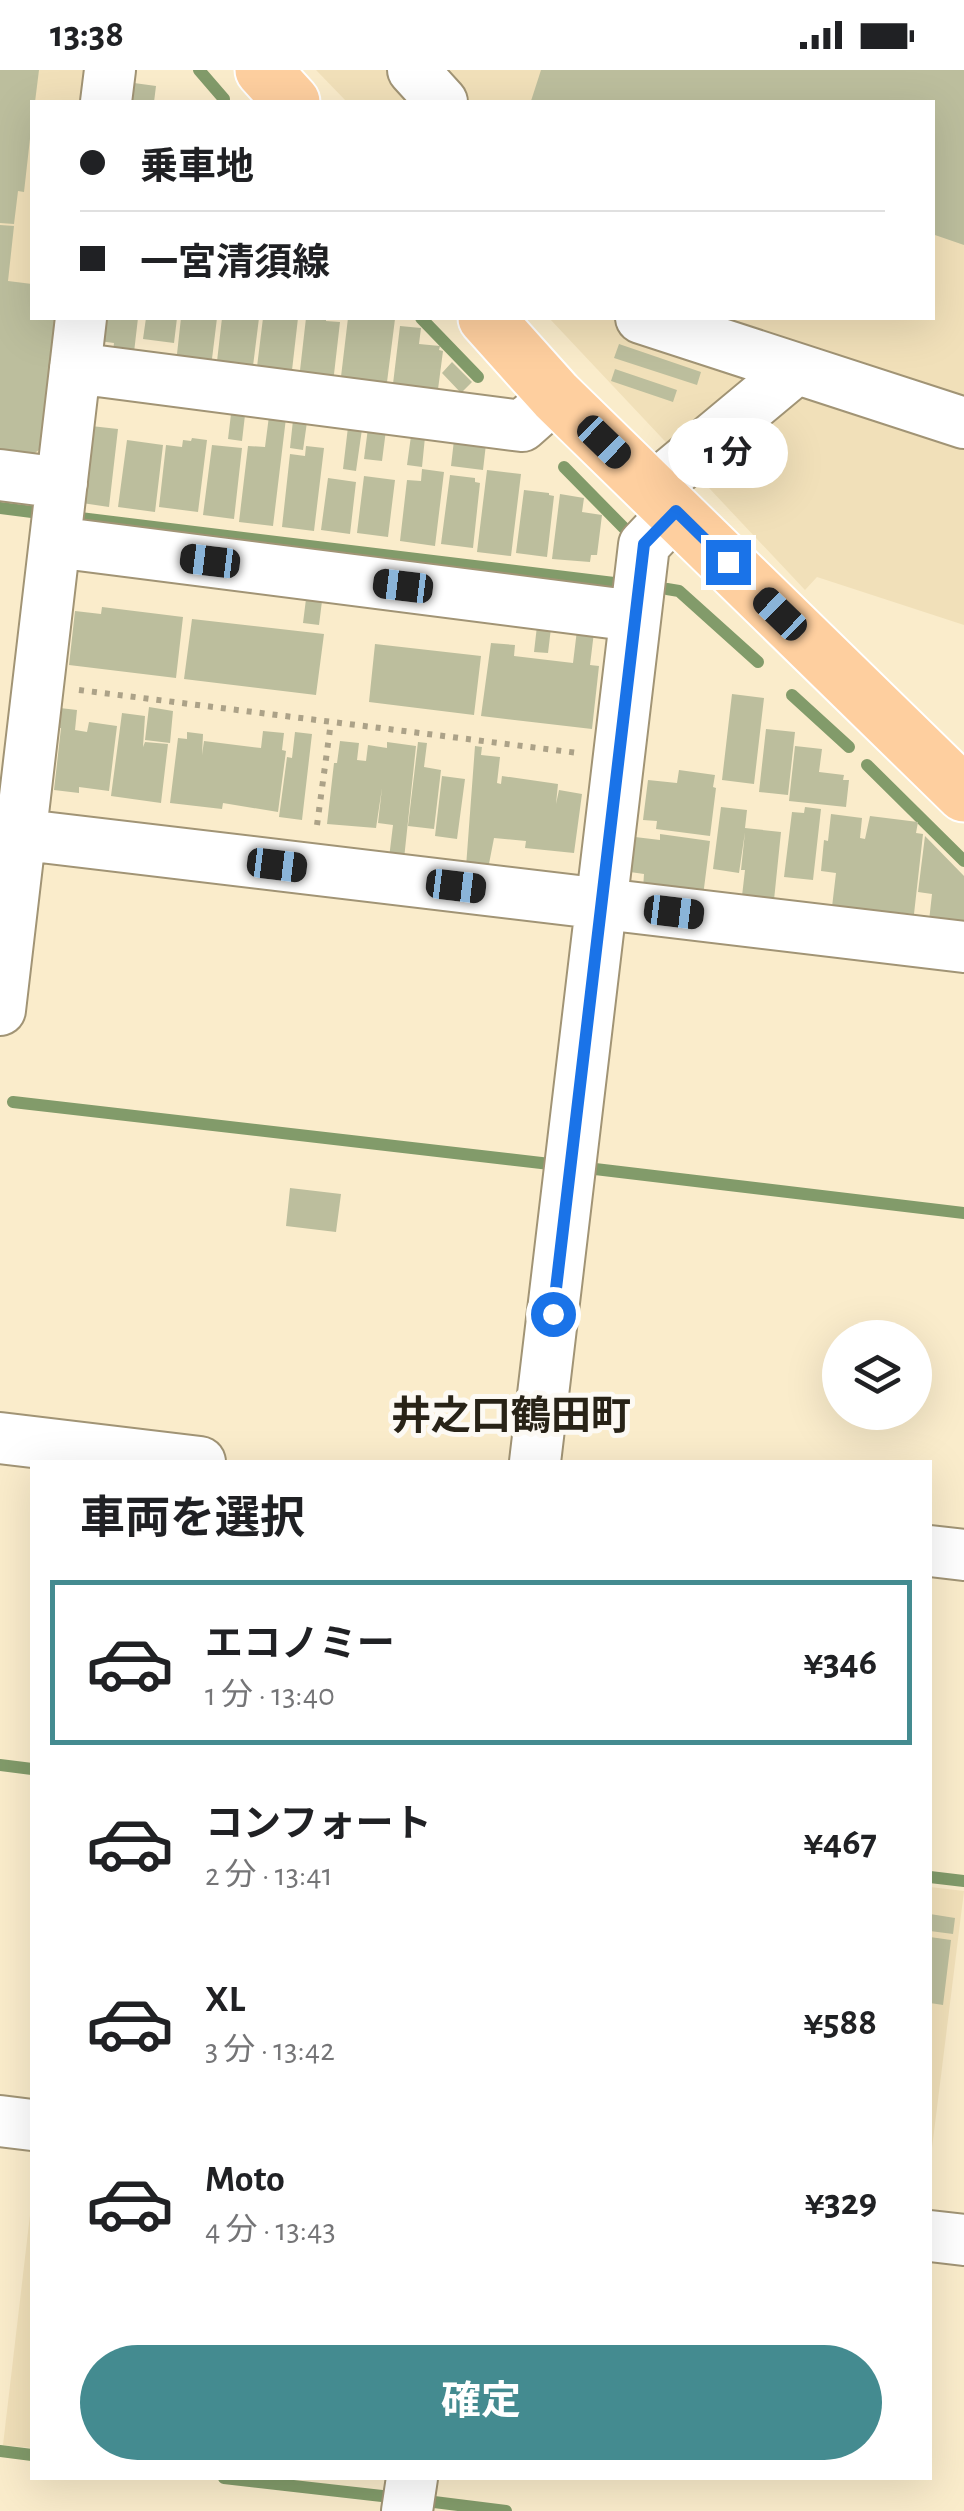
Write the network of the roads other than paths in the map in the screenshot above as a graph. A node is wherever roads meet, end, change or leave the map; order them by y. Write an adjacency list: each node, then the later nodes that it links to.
1 (110, 70): 4 (street)
2 (263, 70): 5 (main road)
3 (413, 70): 6 (street)
4 (106, 100)
5 (290, 100)
6 (440, 100)
7 (81, 320): 10 (street)
8 (488, 320): 12 (main road)
9 (647, 320): 11 (street)
10 (75, 368): 12 (street); 15 (street)
11 (796, 369): 13 (street); 16 (street)
12 (556, 396): 16 (main road)
13 (964, 423)
14 (0, 475): 15 (street)
15 (62, 483): 17 (street)
16 (664, 500): 18 (street); 19 (main road)
17 (55, 542): 18 (street); 20 (street)
18 (635, 616): 21 (street)
19 (964, 794)
20 (10, 833): 21 (street); 23 (street)
21 (601, 904): 22 (street); 26 (street)
22 (964, 947)
23 (0, 1010)
24 (0, 1438): 25 (street)
25 (183, 1460)
26 (535, 1460)
27 (932, 1551): 28 (street)
28 (964, 1555)
29 (0, 2121): 30 (street)
30 (30, 2125)
31 (932, 2236): 32 (street)
32 (964, 2240)
33 (412, 2480): 34 (street)
34 (408, 2511)

